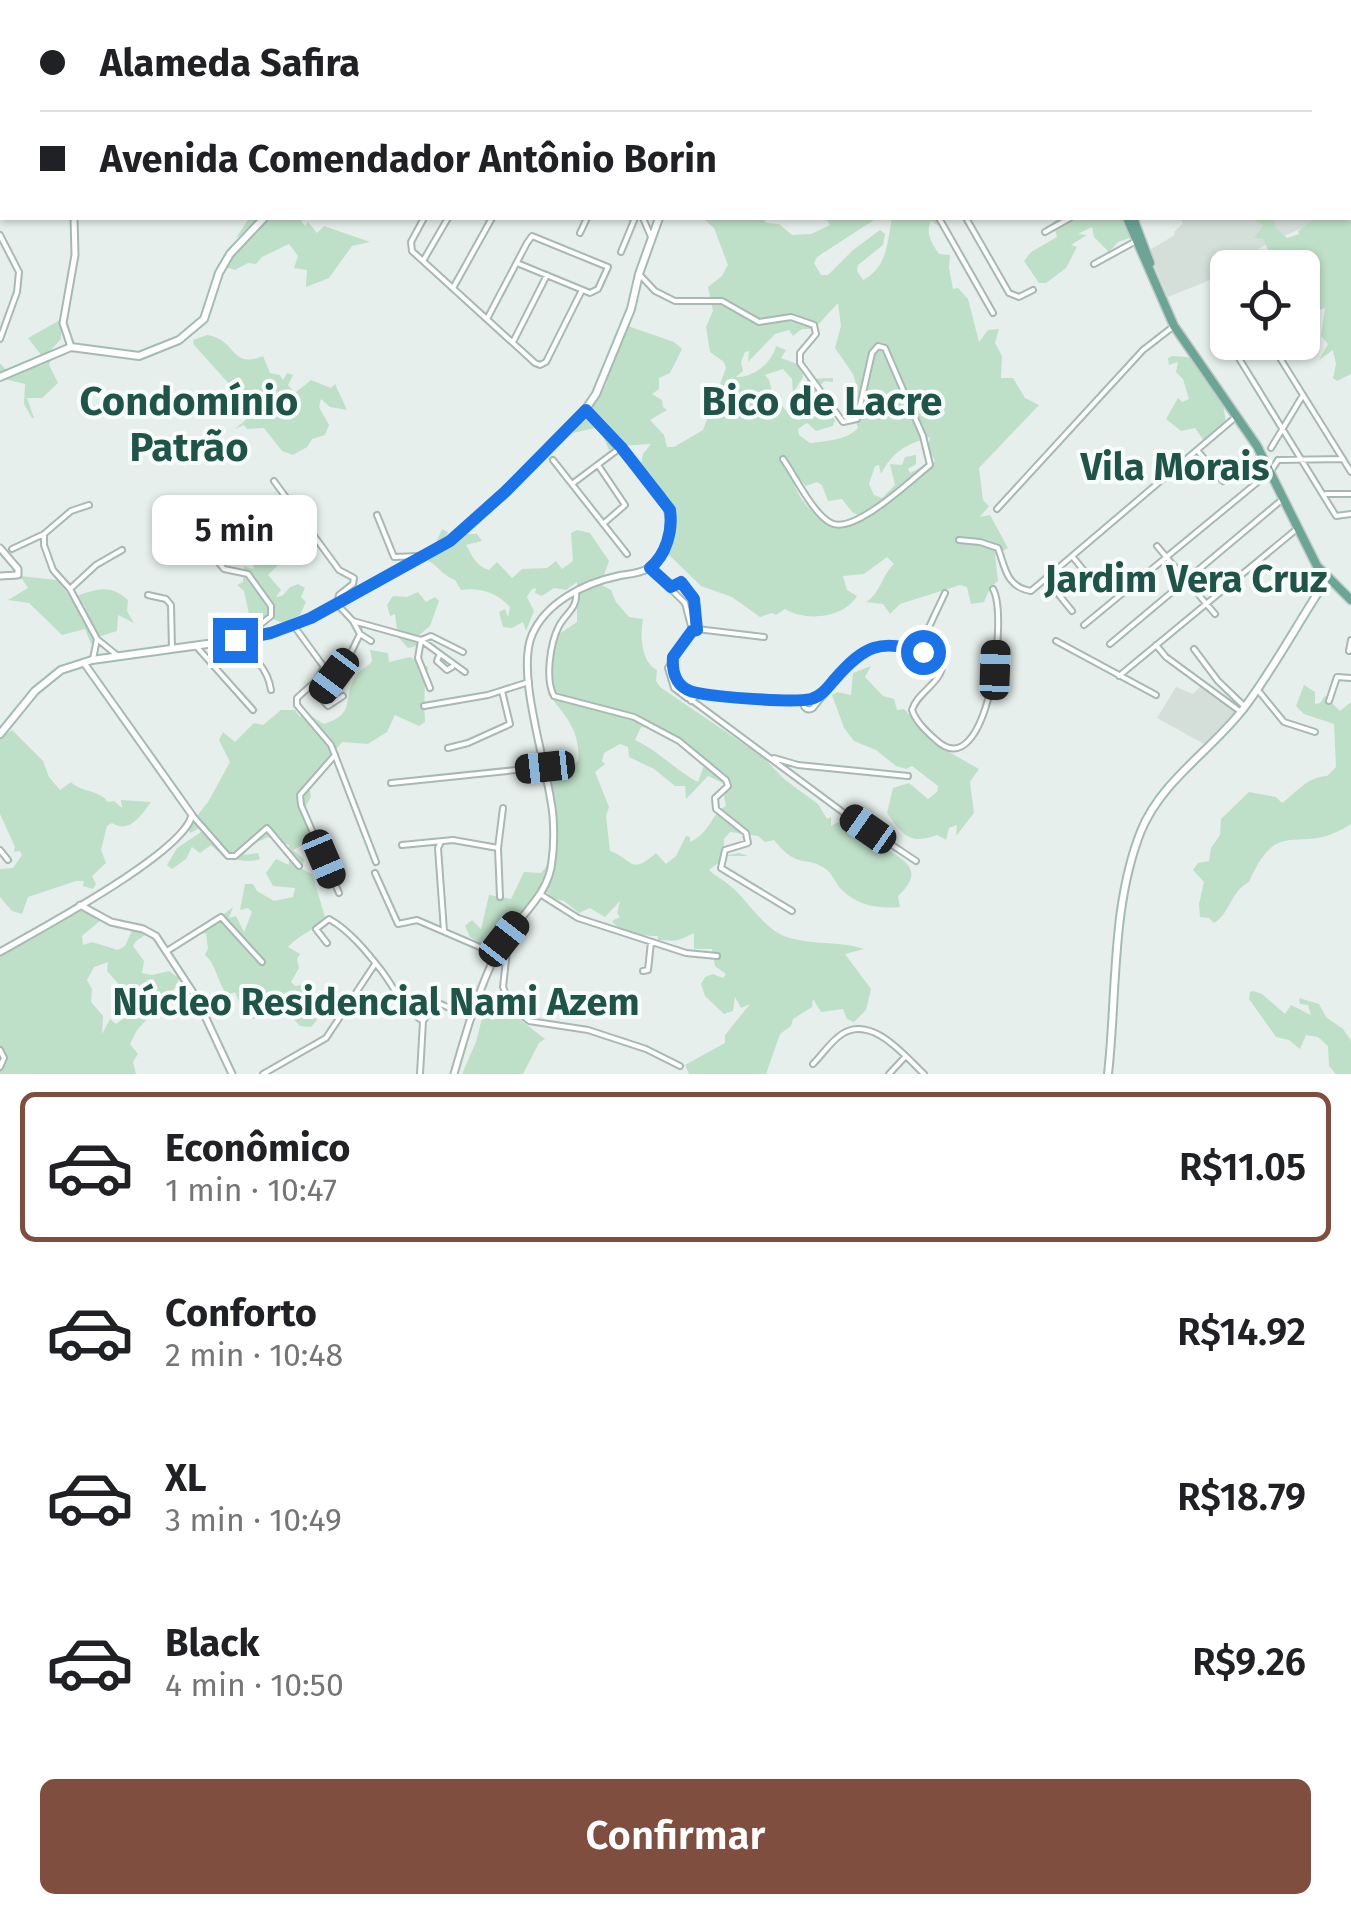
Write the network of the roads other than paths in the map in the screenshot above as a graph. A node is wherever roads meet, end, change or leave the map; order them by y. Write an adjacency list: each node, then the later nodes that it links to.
1 (74, 220): 35 (street)
2 (262, 220): 35 (main road)
3 (423, 220): 21 (street)
4 (447, 220): 21 (street)
5 (491, 220): 27 (street)
6 (587, 220): 16 (street)
7 (634, 220): 20 (street)
8 (644, 220): 18 (street)
9 (656, 220): 18 (main road)
10 (940, 220): 30 (street)
11 (967, 220): 29 (street)
12 (1066, 220): 15 (street)
13 (1131, 220): 19 (main road)
14 (1131, 220): 26 (main road)
15 (1045, 232)
16 (580, 233)
17 (0, 234): 33 (street)
18 (651, 236): 24 (main road)
19 (1136, 240): 23 (street); 26 (main road)
20 (621, 252)
21 (423, 262): 27 (street)
22 (517, 263): 25 (street); 28 (street); 31 (street)
23 (1094, 264)
24 (638, 274): 40 (main road); 49 (street)
25 (548, 276): 28 (street); 34 (street)
26 (1155, 282): 32 (main road)
27 (453, 288): 31 (street)
28 (582, 290): 34 (street)
29 (1033, 290)
30 (993, 313)
31 (487, 319): 34 (street)
32 (1174, 326): 41 (main road); 62 (street)
33 (0, 339)
34 (513, 342)
35 (70, 348): 38 (main road)
36 (1240, 360): 42 (street)
37 (1281, 360): 39 (street)
38 (0, 377)
39 (1303, 395): 42 (street); 51 (street)
40 (586, 410): 44 (street); 76 (main road)
41 (1238, 416): 43 (main road); 46 (street)
42 (1282, 426): 45 (street); 47 (street)
43 (1257, 446): 45 (street); 53 (main road)
44 (621, 447): 52 (street); 80 (street)
45 (1271, 448): 50 (street)
46 (1198, 450): 56 (street); 77 (street)
47 (1302, 459): 50 (street); 51 (street); 58 (street)
48 (553, 460): 57 (street)
49 (784, 460)
50 (1278, 460): 53 (street)
51 (1346, 461): 54 (street)
52 (598, 465): 57 (street); 65 (street)
53 (1270, 471): 60 (main road); 78 (street)
54 (1351, 472)
55 (274, 481): 93 (street)
56 (1223, 481)
57 (572, 484): 65 (street)
58 (1323, 494): 59 (street); 63 (street)
59 (1351, 494)
60 (1284, 498): 66 (main road); 84 (street)
61 (89, 505): 67 (street)
62 (996, 509)
63 (1351, 514)
64 (376, 515): 76 (street)
65 (604, 524): 75 (street)
66 (1298, 528): 83 (main road); 94 (street)
67 (44, 534): 68 (street); 70 (street)
68 (36, 538): 70 (street); 73 (street)
69 (958, 540): 82 (street)
70 (44, 544): 87 (street)
71 (1157, 546): 78 (street)
72 (0, 548): 81 (street)
73 (12, 549)
74 (122, 550): 87 (street)
75 (627, 554)
76 (426, 555): 93 (main road)
77 (1072, 556): 82 (street); 86 (street)
78 (1167, 557): 84 (street); 99 (street)
79 (197, 558): 104 (street)
80 (650, 568): 85 (street); 89 (street)
81 (0, 576)
82 (1046, 579): 95 (street)
83 (1327, 579): 92 (main road); 128 (main road)
84 (1186, 580): 94 (street); 109 (street)
85 (671, 587): 100 (street); 100 (street)
86 (1098, 588)
87 (70, 589): 103 (street)
88 (993, 589): 117 (street)
89 (576, 592): 126 (street); 169 (street)
90 (945, 594): 117 (street)
91 (148, 595): 113 (street)
92 (1351, 600)
93 (337, 604): 97 (street); 98 (main road)
94 (1206, 604): 96 (street); 110 (street)
95 (1072, 611)
96 (1215, 614)
97 (353, 621): 101 (street); 105 (street)
98 (294, 626): 104 (main road); 147 (street)
99 (1084, 626)
100 (694, 628): 102 (street); 120 (street)
101 (360, 634): 107 (street); 134 (street)
102 (764, 637)
103 (96, 639): 118 (street); 121 (street)
104 (239, 639): 111 (main road); 129 (street)
105 (421, 640): 112 (street); 119 (street); 127 (street)
106 (1351, 640): 116 (street)
107 (372, 641)
108 (1056, 641): 124 (street)
109 (1110, 644)
110 (1156, 645): 124 (street); 143 (street)
111 (196, 646): 113 (main road); 142 (street)
112 (450, 646): 115 (street); 119 (street)
113 (172, 649): 118 (main road)
114 (1194, 649): 143 (street)
115 (463, 652)
116 (1349, 652)
117 (937, 654): 131 (street)
118 (118, 656): 121 (main road)
119 (441, 656): 122 (street); 122 (street)
120 (673, 657): 132 (street); 135 (street)
121 (88, 661): 145 (main road); 155 (street)
122 (454, 666): 123 (street)
123 (465, 672)
124 (1119, 676): 133 (street)
125 (1351, 678): 138 (street)
126 (529, 682): 130 (street); 150 (street)
127 (430, 688)
128 (1257, 689): 143 (main road); 144 (street)
129 (271, 690)
130 (502, 691): 139 (street); 146 (street)
131 (824, 691): 136 (street); 141 (street)
132 (692, 692): 135 (street); 137 (street)
133 (1156, 695)
134 (343, 696)
135 (690, 699): 148 (street)
136 (808, 699): 137 (street); 140 (street); 141 (street)
137 (792, 701): 140 (street)
138 (1329, 701)
139 (424, 706)
140 (804, 708): 141 (street)
141 (812, 708)
142 (253, 710)
143 (1243, 710): 194 (main road)
144 (1315, 732)
145 (0, 734)
146 (448, 748)
147 (335, 755): 162 (street); 165 (street)
148 (772, 759): 149 (street); 151 (street)
149 (798, 765): 151 (street); 152 (street)
150 (545, 767): 153 (street); 166 (street)
151 (793, 775): 161 (street)
152 (908, 776)
153 (391, 783)
154 (503, 808): 158 (street)
155 (192, 815): 163 (street); 168 (street)
156 (441, 842): 157 (street); 158 (street); 170 (street)
157 (402, 845)
158 (498, 848): 167 (street)
159 (0, 850): 160 (street)
160 (8, 860)
161 (916, 861)
162 (376, 862)
163 (299, 866)
164 (375, 874): 170 (street)
165 (338, 893)
166 (540, 894): 171 (street); 172 (street)
167 (500, 896)
168 (80, 905): 174 (street); 175 (street)
169 (792, 911)
170 (444, 932): 176 (street)
171 (504, 939): 176 (street); 186 (street)
172 (651, 942): 177 (street); 180 (street)
173 (327, 943): 179 (street)
174 (168, 950): 178 (street); 188 (street)
175 (0, 952)
176 (496, 954): 181 (street)
177 (716, 956)
178 (262, 962)
179 (375, 964): 182 (street); 189 (street)
180 (642, 971)
181 (470, 1017): 182 (street); 191 (street)
182 (422, 1020): 190 (street)
183 (0, 1050): 187 (street)
184 (905, 1056): 185 (street); 192 (street); 193 (street)
185 (813, 1064)
186 (680, 1066)
187 (0, 1067)
188 (232, 1074)
189 (264, 1074)
190 (420, 1074)
191 (454, 1074)
192 (889, 1074)
193 (924, 1074)
194 (1108, 1074)

